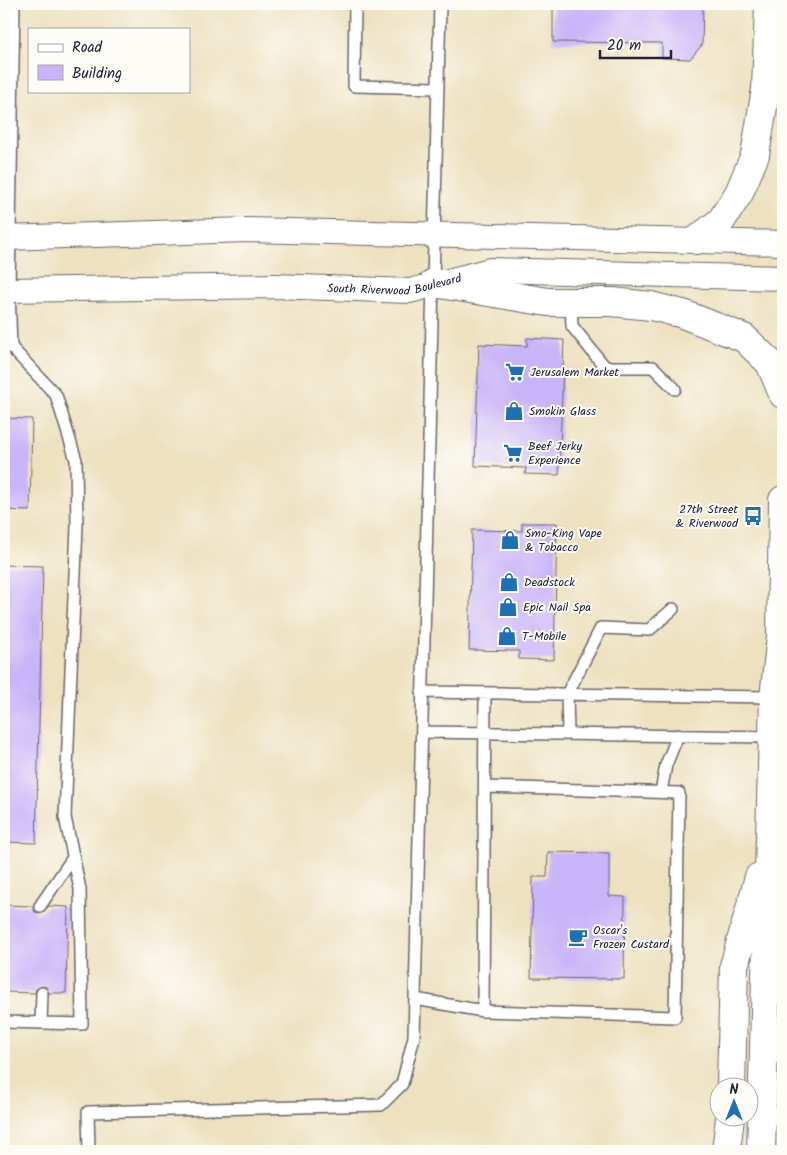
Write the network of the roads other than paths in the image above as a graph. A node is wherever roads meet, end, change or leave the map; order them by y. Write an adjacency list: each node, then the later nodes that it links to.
1 (14, 4): 7 (lane)
2 (355, 4): 5 (lane)
3 (440, 4): 5 (lane)
4 (769, 4): 10 (main road)
5 (438, 88): 8 (lane)
6 (4, 108): 7 (lane)
7 (12, 120): 9 (lane)
8 (435, 234): 9 (street); 10 (street); 13 (lane)
9 (7, 237): 14 (lane)
10 (697, 240): 11 (street)
11 (783, 243)
12 (783, 278): 13 (street, South Riverwood Boulevard)
13 (434, 283): 14 (street, South Riverwood Boulevard); 15 (main road); 22 (lane)
14 (6, 290): 16 (lane)
15 (571, 303): 17 (lane); 18 (main road)
16 (7, 349): 34 (lane)
17 (675, 389)
18 (783, 394)
19 (783, 500): 21 (main road)
20 (673, 610): 24 (lane)
21 (782, 641): 25 (main road)
22 (422, 692): 23 (lane); 26 (lane)
23 (485, 693): 24 (lane); 27 (lane)
24 (567, 694): 25 (lane); 28 (lane)
25 (774, 697): 30 (main road)
26 (422, 732): 27 (lane); 37 (lane)
27 (486, 734): 28 (lane); 31 (lane)
28 (568, 734): 29 (lane)
29 (678, 735): 30 (lane); 32 (lane)
30 (773, 737): 33 (main road)
31 (484, 787): 32 (lane); 38 (lane)
32 (661, 792): 38 (lane)
33 (770, 834): 41 (main road); 45 (main road)
34 (74, 856): 35 (lane); 40 (lane)
35 (40, 906)
36 (42, 993): 40 (lane)
37 (415, 999): 38 (lane); 43 (lane)
38 (483, 1011)
39 (4, 1022): 40 (lane)
40 (42, 1023)
41 (731, 1078)
42 (729, 1128): 44 (main road)
43 (89, 1151)
44 (726, 1151)
45 (761, 1151)

